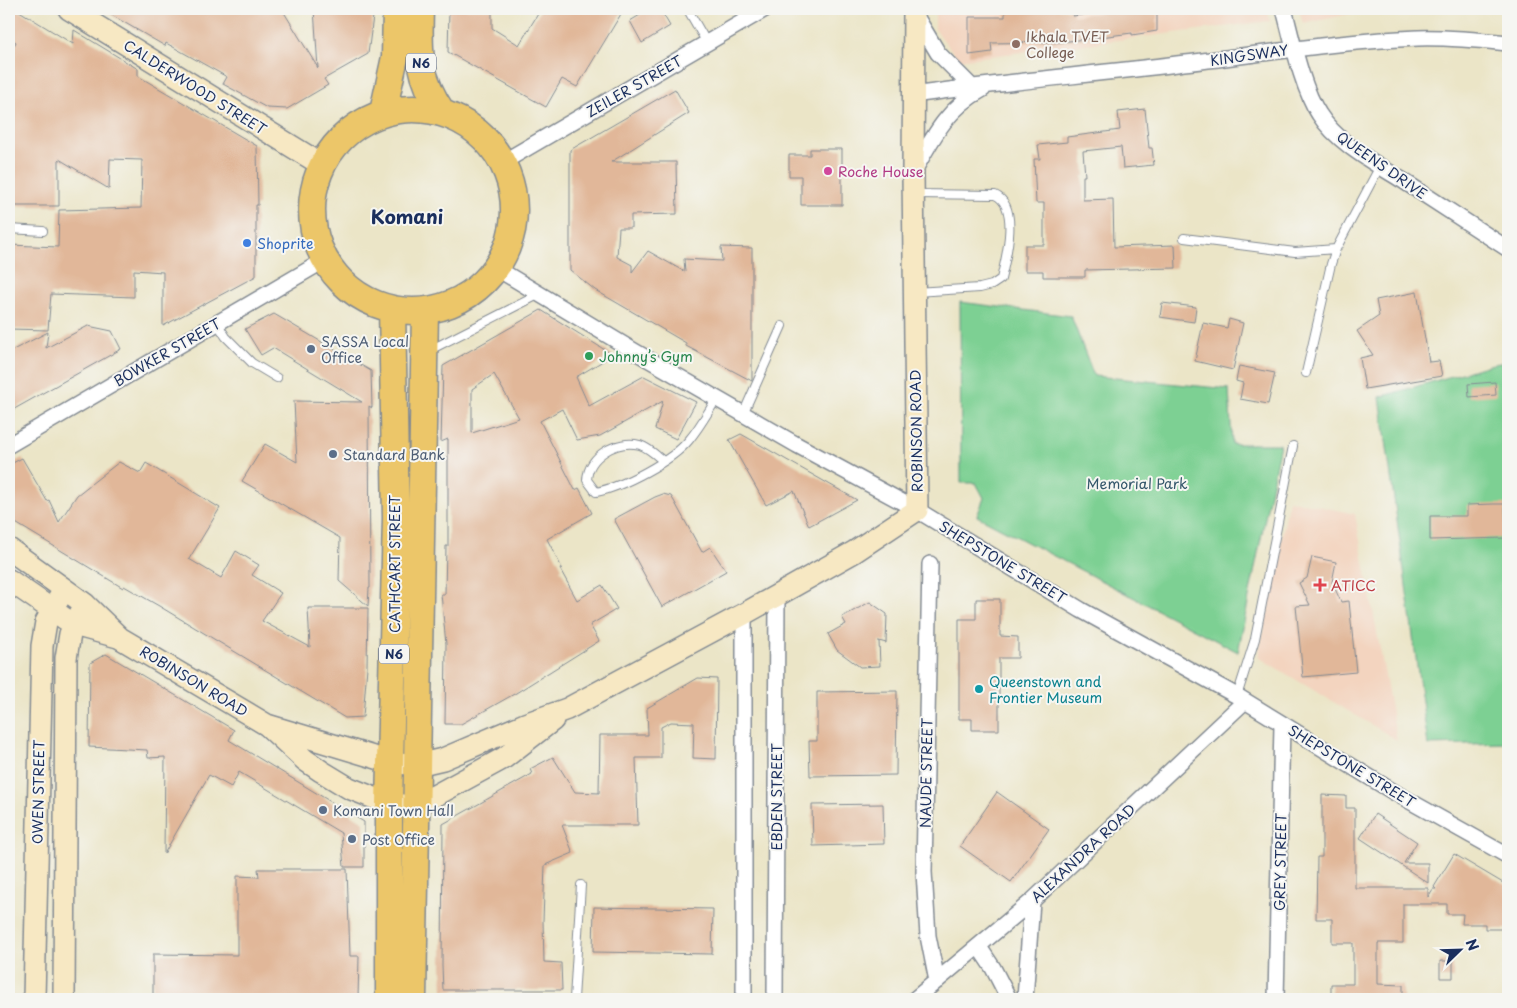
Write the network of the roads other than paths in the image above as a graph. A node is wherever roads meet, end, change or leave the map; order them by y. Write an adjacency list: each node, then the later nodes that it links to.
1 (69, 9): 17 (street, CALDERWOOD STREET)
2 (396, 9): 14 (highway, N6)
3 (420, 9): 15 (highway, N6)
4 (688, 9): 8 (lane)
5 (765, 9): 8 (street, ZEILER STREET)
6 (1284, 9): 10 (street, QUEENS DRIVE)
7 (914, 10): 12 (street); 13 (street, ROBINSON ROAD)
8 (707, 43): 16 (street, ZEILER STREET)
9 (1508, 43): 10 (street, KINGSWAY)
10 (1294, 48): 11 (street, KINGSWAY); 18 (street, QUEENS DRIVE)
11 (991, 85): 12 (street, KINGSWAY); 19 (street, KINGSWAY)
12 (972, 87): 13 (street, KINGSWAY)
13 (913, 95): 19 (street, ROBINSON ROAD)
14 (383, 112): 15 (highway); 17 (highway)
15 (442, 112): 16 (highway)
16 (503, 162): 27 (highway)
17 (322, 165): 26 (highway)
18 (1380, 166): 24 (lane); 25 (street, QUEENS DRIVE)
19 (913, 173): 20 (street, ROBINSON ROAD)
20 (913, 194): 28 (street, ROBINSON ROAD); 28 (lane)
21 (9, 229): 22 (lane)
22 (43, 230)
23 (1184, 238): 24 (lane)
24 (1336, 249): 35 (lane)
25 (1508, 249)
26 (326, 260): 30 (highway); 32 (street, BOWKER STREET)
27 (496, 268): 29 (street, SHEPSTONE STREET); 31 (highway)
28 (914, 292): 42 (street, ROBINSON ROAD)
29 (540, 294): 34 (lane); 37 (street, SHEPSTONE STREET)
30 (392, 309): 31 (highway); 57 (highway, CATHCART STREET / N6)
31 (425, 311): 34 (highway, CATHCART STREET / N6)
32 (217, 323): 36 (lane); 39 (street, BOWKER STREET)
33 (782, 326): 38 (lane)
34 (424, 353): 58 (highway, CATHCART STREET / N6)
35 (1306, 372)
36 (277, 378)
37 (717, 398): 38 (street, SHEPSTONE STREET); 41 (lane)
38 (744, 414): 42 (street, SHEPSTONE STREET)
39 (9, 445)
40 (1293, 446): 53 (lane)
41 (663, 461): 41 (lane)
42 (917, 510): 47 (street, ROBINSON ROAD); 53 (street, SHEPSTONE STREET)
43 (9, 549): 46 (street, ROBINSON ROAD)
44 (930, 564): 65 (street, NAUDE STREET)
45 (9, 580): 49 (street, ROBINSON ROAD)
46 (64, 589): 48 (street, ROBINSON ROAD); 49 (street, OWEN STREET)
47 (778, 595): 50 (street, ROBINSON ROAD); 72 (street, EBDEN STREET)
48 (85, 604): 51 (street, OWEN STREET); 52 (street, ROBINSON ROAD)
49 (51, 611): 51 (street, ROBINSON ROAD); 66 (street, OWEN STREET)
50 (744, 614): 54 (street, ROBINSON ROAD); 71 (street)
51 (74, 625): 52 (street, ROBINSON ROAD); 67 (street, OWEN STREET)
52 (120, 638): 55 (street, ROBINSON ROAD)
53 (1241, 699): 56 (street, SHEPSTONE STREET); 63 (street, ALEXANDRA ROAD)
54 (567, 709): 58 (street, ROBINSON ROAD); 60 (street, ROBINSON ROAD)
55 (267, 725): 57 (street, ROBINSON ROAD); 59 (street, ROBINSON ROAD)
56 (1282, 725): 61 (street, SHEPSTONE STREET); 76 (street, GREY STREET)
57 (390, 762): 58 (street, ROBINSON ROAD); 59 (highway, CATHCART STREET / N6)
58 (417, 765): 60 (highway, CATHCART STREET / N6)
59 (389, 804): 60 (street, ROBINSON ROAD); 68 (highway, CATHCART STREET / N6)
60 (416, 806): 69 (highway, CATHCART STREET / N6)
61 (1507, 854)
62 (580, 886): 70 (lane)
63 (1032, 901): 64 (street, ALEXANDRA ROAD); 75 (street)
64 (979, 947): 65 (street, ALEXANDRA ROAD); 74 (street)
65 (937, 981): 73 (street, ALEXANDRA ROAD)
66 (34, 999)
67 (64, 999)
68 (389, 999)
69 (413, 999)
70 (574, 999)
71 (744, 999)
72 (775, 999)
73 (915, 999)
74 (1009, 999)
75 (1025, 999)
76 (1276, 999)

